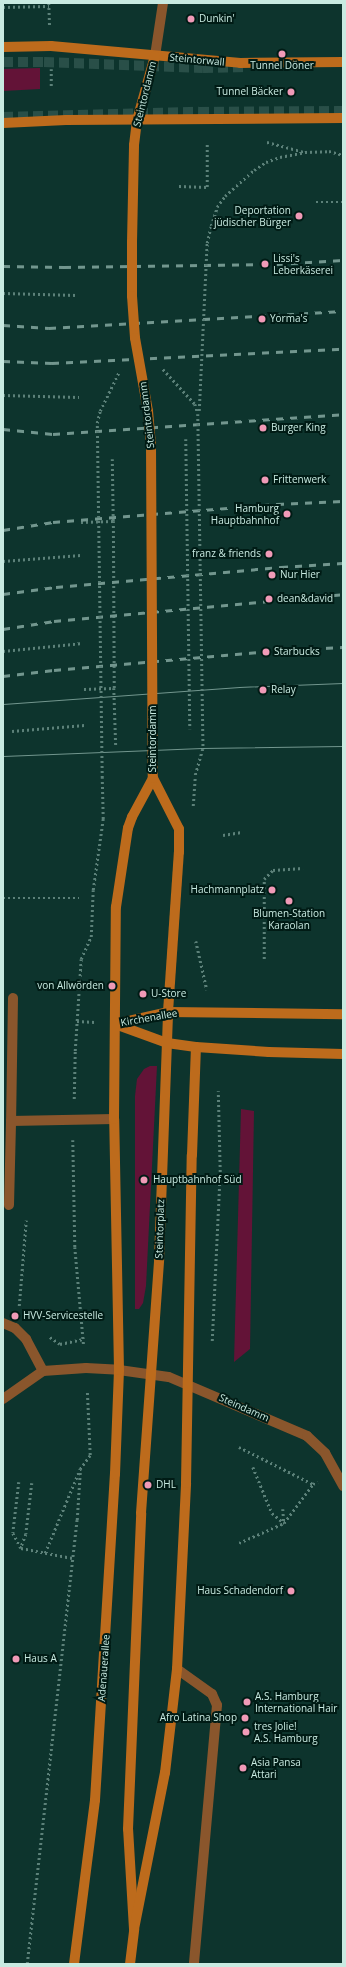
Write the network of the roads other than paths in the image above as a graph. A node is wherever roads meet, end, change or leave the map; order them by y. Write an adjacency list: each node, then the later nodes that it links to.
1 (163, 3): 3 (street)
2 (3, 47): 3 (main road, Steintorwall)
3 (155, 56): 4 (main road, Steintorwall); 6 (main road, Steintordamm)
4 (343, 62)
5 (343, 118): 6 (main road)
6 (137, 120): 7 (main road); 8 (main road, Steintordamm, bridge)
7 (3, 123)
8 (153, 778): 10 (main road, Steintordamm); 12 (main road, Steintordamm)
9 (12, 998): 17 (street)
10 (168, 1012): 11 (main road, Kirchenallee); 12 (main road, Kirchenallee); 13 (main road, Steintorplatz)
11 (343, 1014)
12 (115, 1024): 13 (main road, Kirchenallee); 16 (main road)
13 (167, 1043): 14 (main road, Kirchenallee); 22 (main road, Steintorplatz)
14 (196, 1047): 15 (main road, Kirchenallee); 23 (main road)
15 (343, 1054)
16 (114, 1119): 17 (street); 20 (main road)
17 (11, 1121): 18 (street)
18 (9, 1205)
19 (3, 1323): 21 (street)
20 (119, 1370): 21 (street, Steindamm); 22 (street, Steindamm); 28 (main road, Adenauerallee)
21 (43, 1371): 24 (street)
22 (150, 1374): 23 (street, Steindamm); 27 (main road)
23 (187, 1383): 25 (street, Steindamm); 26 (main road)
24 (3, 1399)
25 (343, 1486)
26 (177, 1669): 27 (main road); 30 (street)
27 (134, 1929): 29 (main road)
28 (74, 1964)
29 (130, 1964)
30 (194, 1964)

